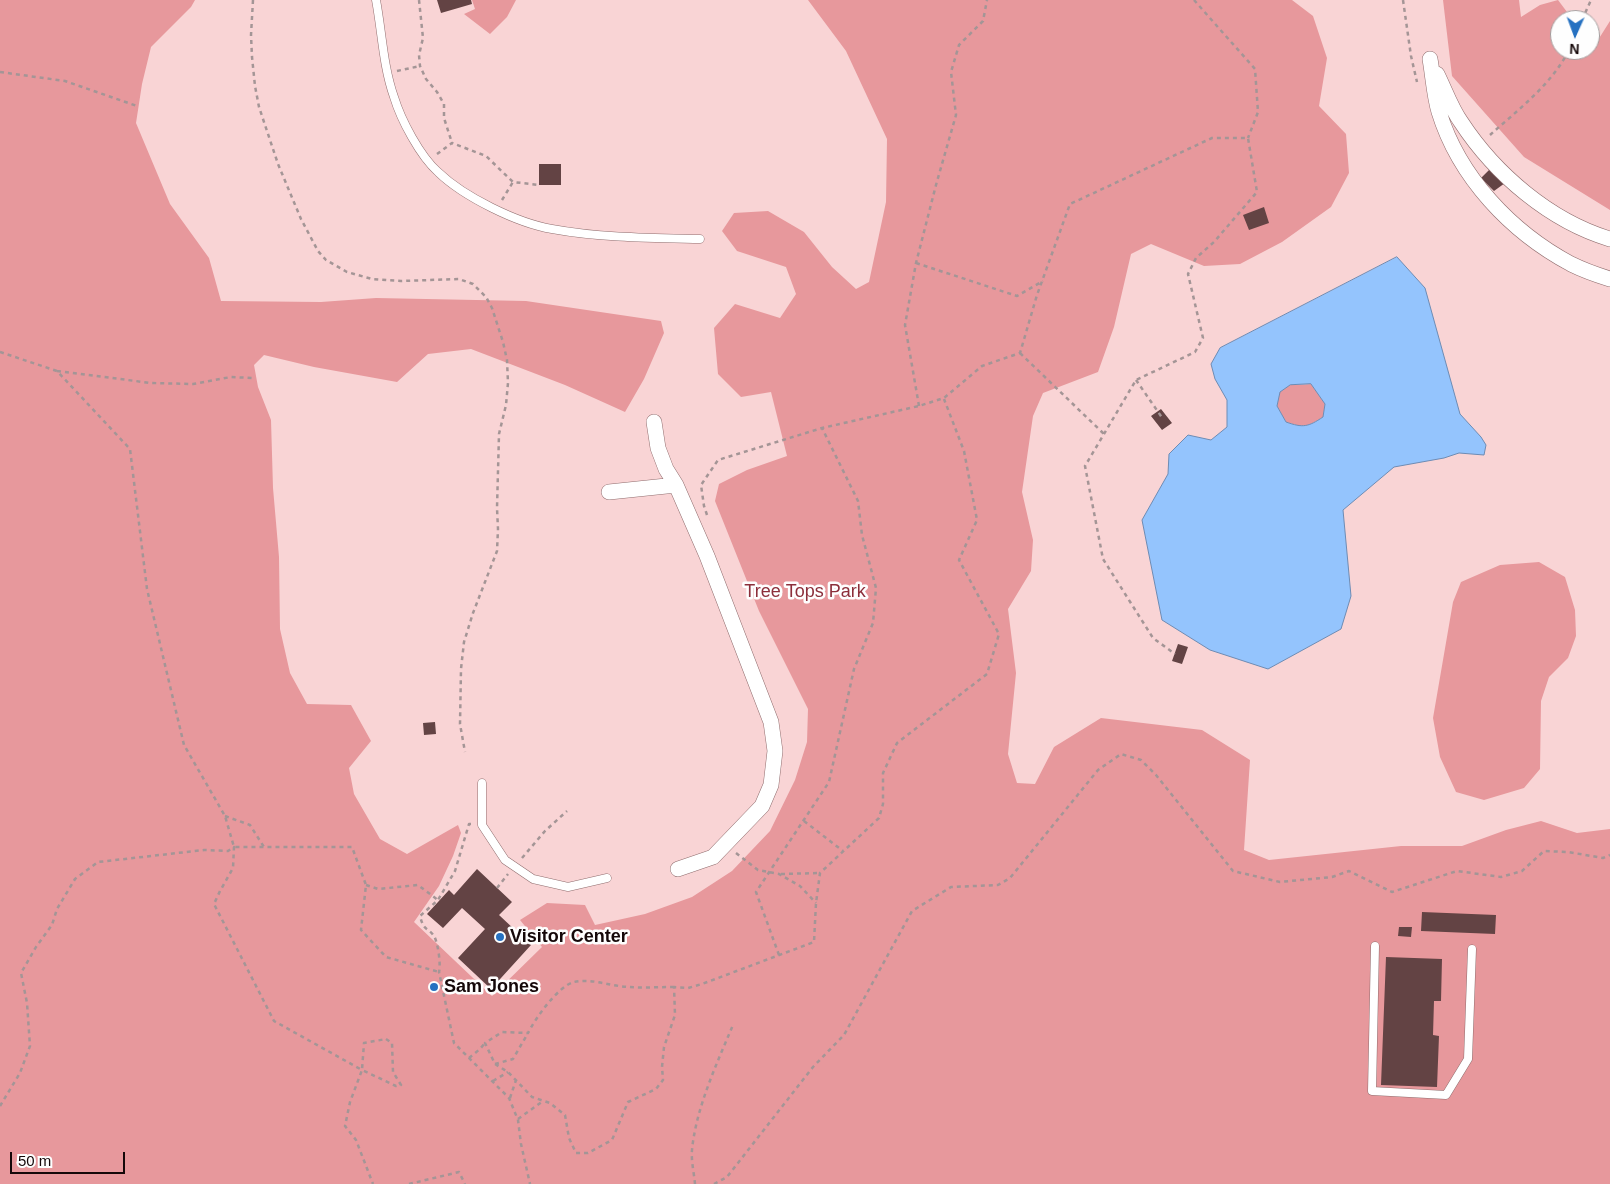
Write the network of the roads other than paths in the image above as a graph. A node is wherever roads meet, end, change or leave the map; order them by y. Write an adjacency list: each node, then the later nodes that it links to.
1 (376, 0): 2 (lane)
2 (700, 239)
3 (1610, 239): 4 (street)
4 (1610, 279)
5 (654, 422): 6 (street)
6 (676, 485): 7 (street); 9 (street)
7 (609, 492)
8 (482, 783): 10 (lane)
9 (678, 869)
10 (607, 878)
11 (1375, 946): 12 (lane)
12 (1472, 949)

